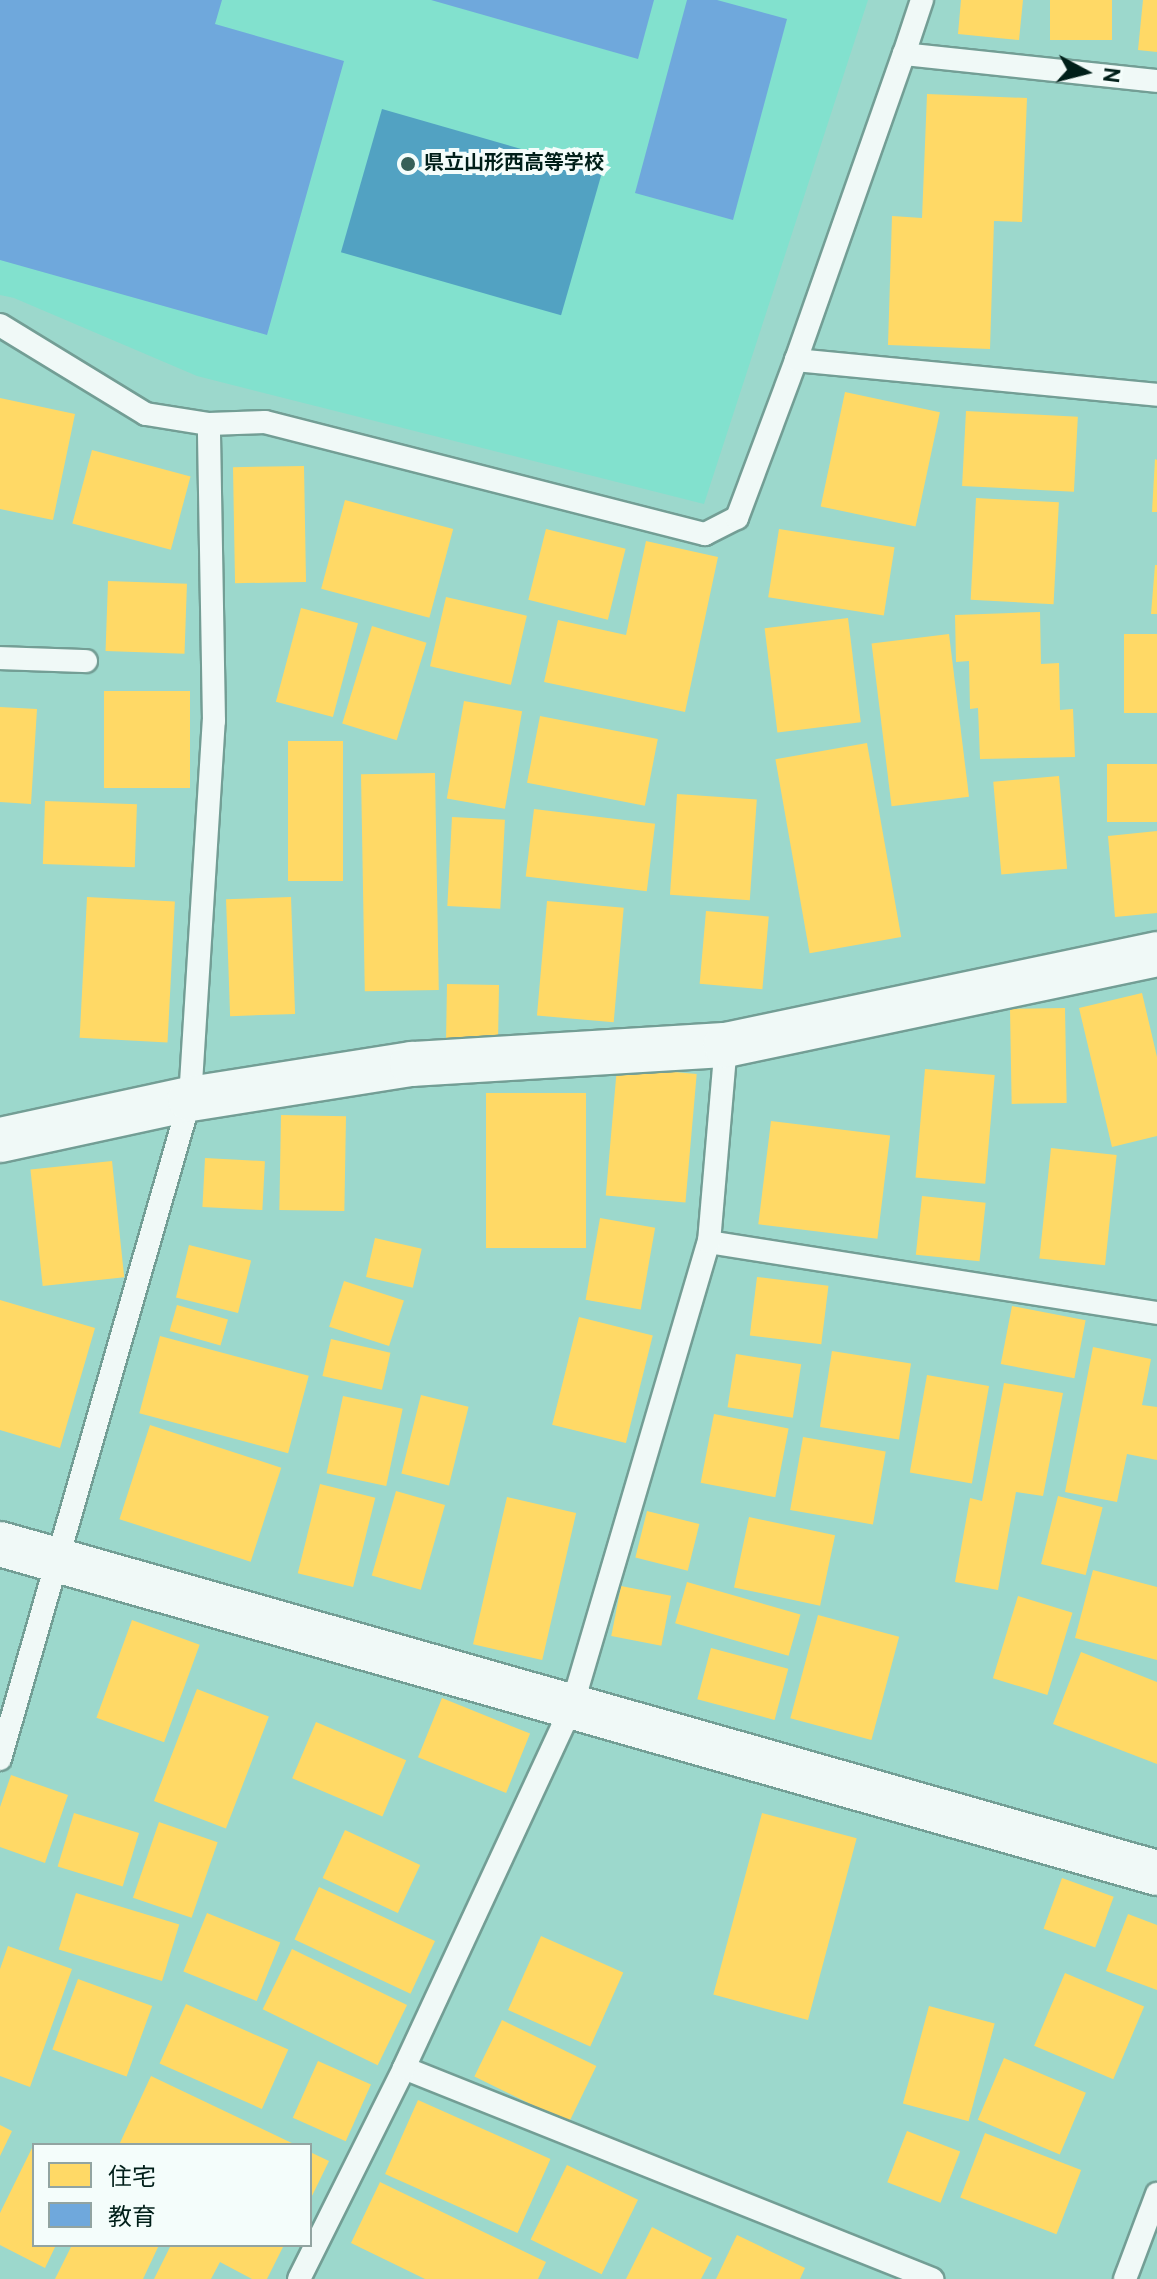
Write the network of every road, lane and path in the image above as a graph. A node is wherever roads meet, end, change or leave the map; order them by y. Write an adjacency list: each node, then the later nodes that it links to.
1 (922, 0): 2 (lane)
2 (904, 54): 3 (lane); 5 (lane)
3 (1157, 81)
4 (0, 325): 7 (lane)
5 (796, 360): 6 (lane); 7 (lane)
6 (1157, 395)
7 (209, 424): 12 (lane)
8 (0, 658): 9 (lane)
9 (86, 661)
10 (1157, 954): 11 (street)
11 (726, 1045): 12 (street); 14 (lane)
12 (190, 1099): 13 (street); 17 (lane)
13 (0, 1140)
14 (709, 1242): 15 (lane); 18 (lane)
15 (1157, 1313)
16 (0, 1544): 17 (street)
17 (59, 1560): 18 (street); 19 (lane)
18 (572, 1706): 20 (street); 21 (lane)
19 (0, 1759)
20 (1157, 1873)
21 (404, 2068): 23 (lane); 24 (lane)
22 (1157, 2194): 25 (lane)
23 (299, 2279)
24 (932, 2279)
25 (1125, 2279)

